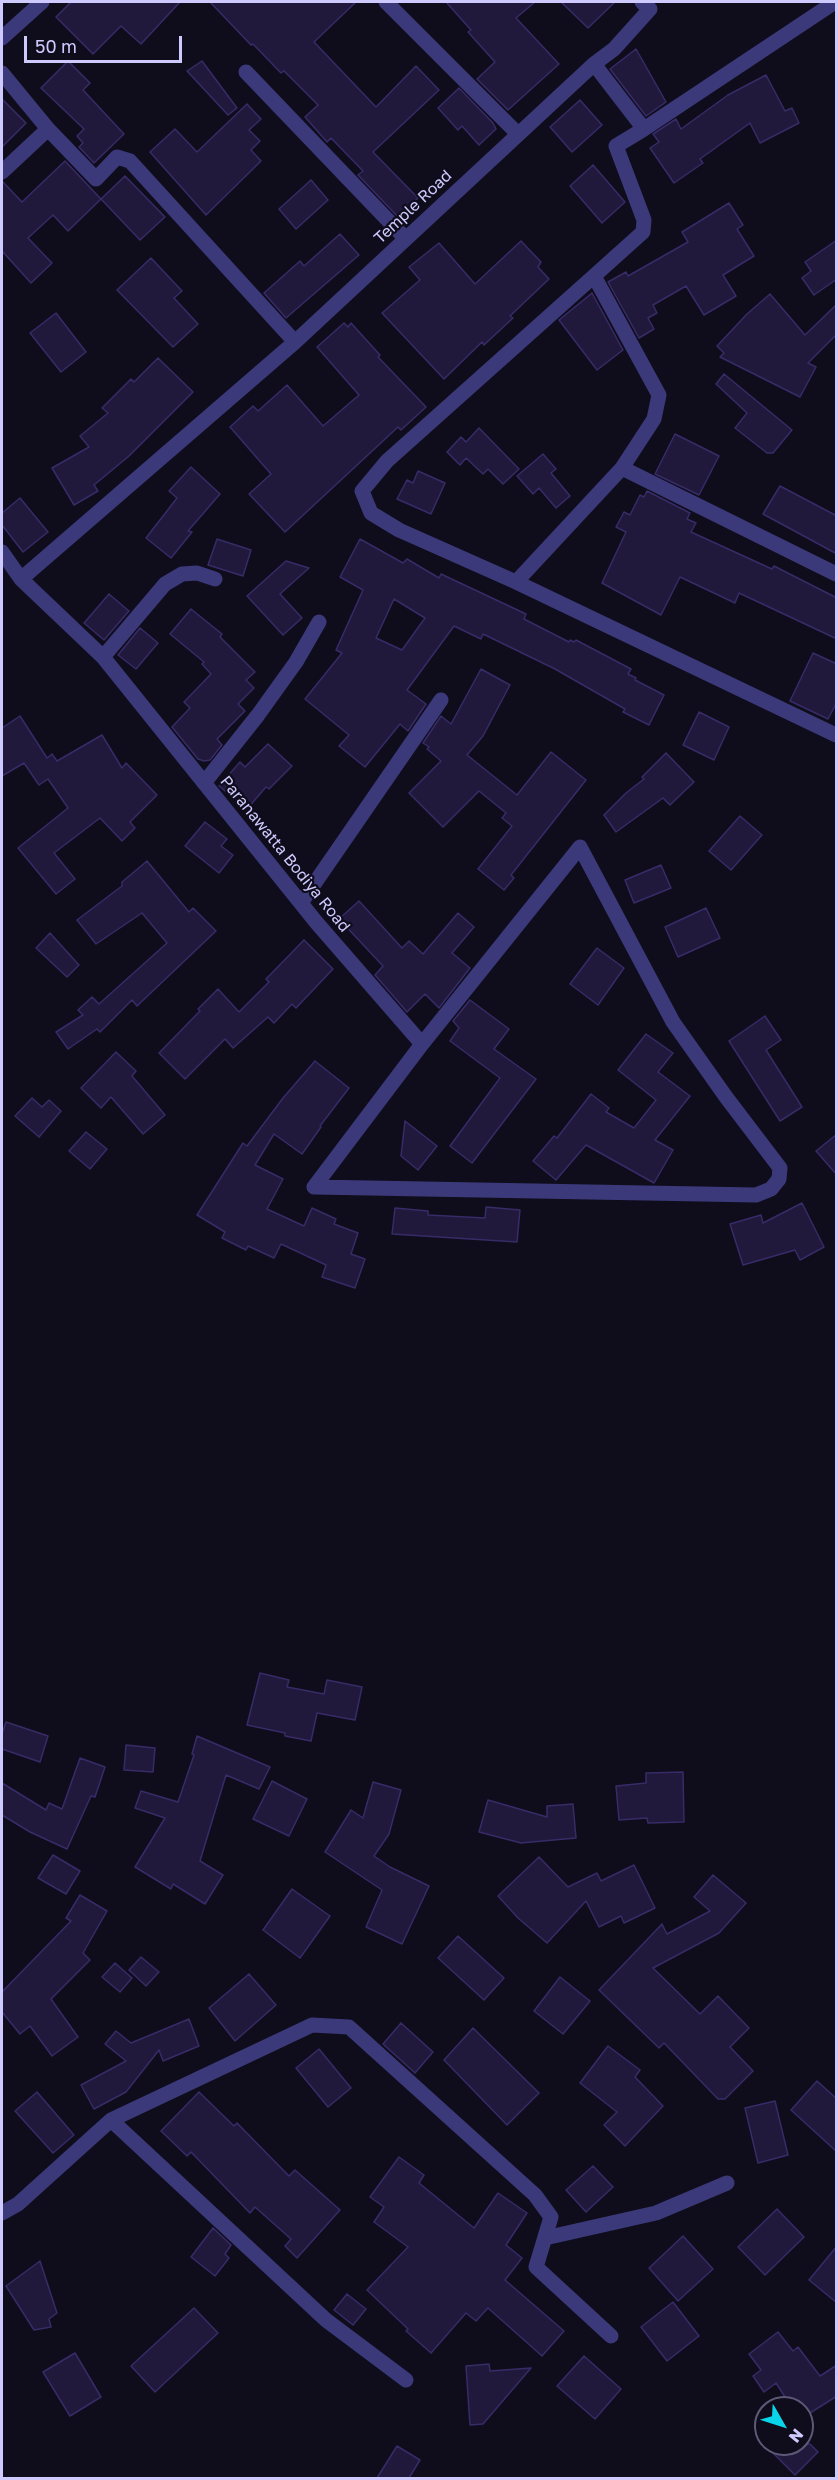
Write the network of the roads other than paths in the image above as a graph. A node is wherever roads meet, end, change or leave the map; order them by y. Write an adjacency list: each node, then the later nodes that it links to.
1 (42, 2): 5 (street)
2 (386, 2): 11 (street)
3 (642, 2): 6 (street, Temple Road)
4 (836, 2): 10 (street)
5 (2, 38)
6 (594, 64): 10 (street); 11 (street, Temple Road)
7 (246, 72): 13 (street)
8 (2, 73): 9 (street)
9 (48, 129): 12 (street); 15 (street)
10 (644, 129): 14 (street)
11 (518, 134): 13 (street, Temple Road)
12 (2, 172)
13 (405, 238): 15 (street, Temple Road)
14 (594, 276): 16 (street); 21 (street)
15 (295, 342): 19 (street, Temple Road)
16 (622, 468): 18 (street); 21 (street)
17 (2, 552): 19 (street, Paranawatta Bodiya Road)
18 (837, 574)
19 (21, 579): 23 (street, Paranawatta Bodiya Road)
20 (215, 579): 23 (street)
21 (516, 582): 25 (street)
22 (319, 622): 26 (street)
23 (103, 657): 26 (street, Paranawatta Bodiya Road)
24 (441, 700): 27 (street)
25 (837, 735)
26 (204, 783): 27 (street, Paranawatta Bodiya Road)
27 (301, 903): 28 (street, Paranawatta Bodiya Road)
28 (422, 1044): 28 (street)
29 (111, 2120): 31 (street); 32 (street); 34 (street)
30 (727, 2183): 32 (street)
31 (2, 2213)
32 (545, 2238): 33 (street)
33 (611, 2336)
34 (406, 2380)

